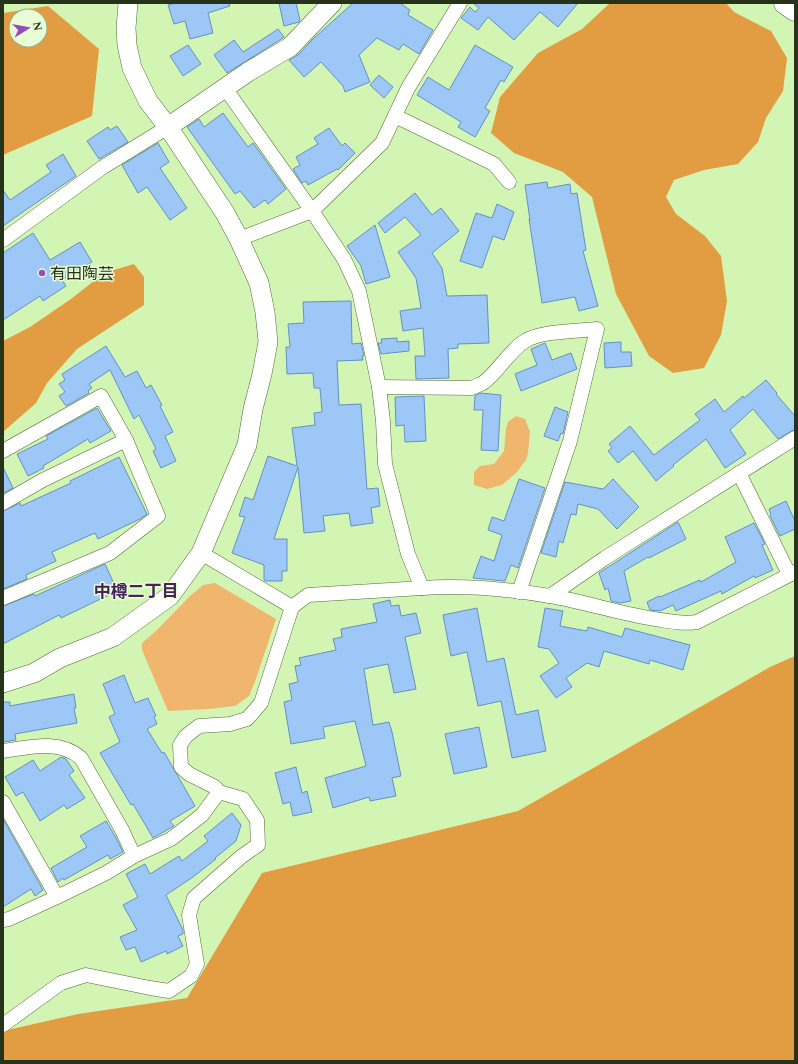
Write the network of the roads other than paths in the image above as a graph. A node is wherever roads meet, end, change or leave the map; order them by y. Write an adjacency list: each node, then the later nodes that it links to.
1 (128, 3): 8 (main road)
2 (332, 3): 6 (main road)
3 (460, 3): 7 (street)
4 (785, 3): 5 (highway)
5 (795, 10)
6 (225, 88): 8 (main road); 10 (street)
7 (395, 116): 9 (street); 10 (street)
8 (168, 127): 11 (main road); 12 (street)
9 (509, 182)
10 (312, 210): 11 (street); 13 (street)
11 (239, 239): 19 (main road)
12 (3, 240)
13 (379, 387): 21 (street); 22 (street)
14 (795, 438): 17 (street)
15 (126, 440): 16 (street); 18 (street); 24 (street)
16 (3, 451)
17 (739, 473): 20 (street); 23 (street)
18 (3, 503)
19 (201, 553): 25 (street); 26 (main road)
20 (792, 573): 23 (street)
21 (422, 588): 22 (street); 25 (street)
22 (519, 592): 23 (street)
23 (550, 596)
24 (3, 598)
25 (292, 607): 28 (street)
26 (3, 683)
27 (3, 751): 30 (street)
28 (219, 792): 30 (street); 33 (street)
29 (3, 802): 31 (street)
30 (134, 856): 31 (street)
31 (56, 898): 32 (street)
32 (3, 920)
33 (3, 1025)

